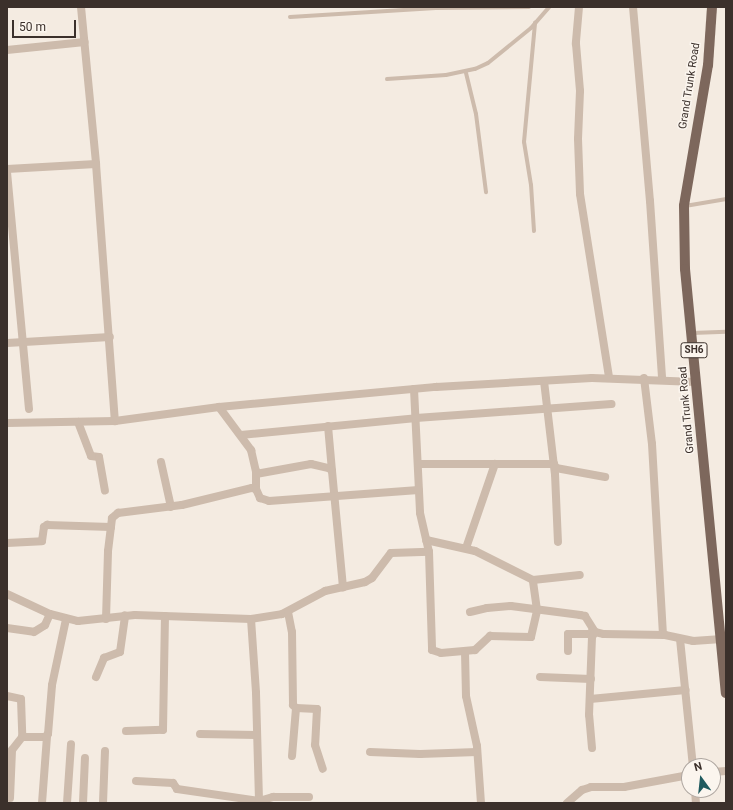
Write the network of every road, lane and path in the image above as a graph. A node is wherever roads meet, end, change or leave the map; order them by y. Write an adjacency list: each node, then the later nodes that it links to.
1 (81, 7): 9 (street)
2 (529, 7): 7 (lane)
3 (549, 7): 8 (lane)
4 (579, 7): 24 (street)
5 (633, 7): 26 (street)
6 (712, 7): 17 (main road, Grand Trunk Road / SH6)
7 (290, 17)
8 (535, 23): 11 (lane); 18 (lane)
9 (85, 42): 10 (street); 13 (street)
10 (7, 50)
11 (466, 72): 12 (lane); 15 (lane)
12 (387, 79)
13 (96, 164): 14 (street); 21 (street)
14 (7, 170): 22 (street)
15 (486, 192)
16 (726, 199): 17 (lane)
17 (684, 206): 19 (main road, Grand Trunk Road / SH6)
18 (534, 231)
19 (692, 332): 20 (lane); 28 (main road, Grand Trunk Road / SH6)
20 (726, 332)
21 (110, 337): 22 (street); 35 (street)
22 (24, 342): 23 (street); 33 (street)
23 (7, 343)
24 (609, 378): 25 (street); 27 (street)
25 (644, 378): 26 (street); 73 (street)
26 (662, 380): 28 (street)
27 (544, 381): 29 (street); 32 (street)
28 (696, 382): 75 (main road, Grand Trunk Road / SH6)
29 (414, 390): 31 (street); 34 (street)
30 (612, 404): 32 (street)
31 (219, 407): 35 (street); 39 (street)
32 (547, 408): 34 (street); 43 (street)
33 (29, 409)
34 (416, 418): 38 (street); 41 (street)
35 (116, 421): 36 (street)
36 (78, 422): 37 (street); 48 (street)
37 (7, 423)
38 (328, 426): 39 (street); 44 (street)
39 (241, 435): 45 (street)
40 (161, 462): 51 (street)
41 (418, 464): 42 (street); 49 (street)
42 (495, 464): 43 (street); 56 (street)
43 (554, 464): 46 (street); 54 (street)
44 (332, 471): 45 (street); 50 (street)
45 (256, 474): 47 (street)
46 (605, 477)
47 (256, 489): 50 (street); 51 (street)
48 (105, 490)
49 (419, 490): 50 (street); 53 (street)
50 (336, 494): 60 (street)
51 (171, 507): 52 (street)
52 (110, 527): 55 (street); 69 (street)
53 (426, 540): 56 (street); 57 (street)
54 (558, 542)
55 (7, 543)
56 (466, 548): 59 (street)
57 (429, 552): 60 (street); 77 (street)
58 (580, 575): 59 (street)
59 (533, 580): 62 (street)
60 (343, 587): 63 (street)
61 (7, 594): 65 (street)
62 (537, 610): 64 (street); 72 (street); 77 (street)
63 (288, 612): 70 (street); 85 (street)
64 (470, 612)
65 (50, 614): 68 (street); 71 (street)
66 (124, 615): 67 (street); 69 (street); 78 (street)
67 (165, 616): 70 (street); 86 (street)
68 (66, 619): 69 (street); 89 (street)
69 (106, 619)
70 (251, 619): 88 (street)
71 (7, 628)
72 (594, 631): 73 (street); 76 (street); 80 (street)
73 (663, 635): 74 (street)
74 (680, 638): 75 (street); 81 (street)
75 (722, 639): 82 (main road, Grand Trunk Road / SH6)
76 (568, 651)
77 (465, 652): 96 (street)
78 (96, 677)
79 (540, 677): 80 (street)
80 (590, 679): 84 (street)
81 (686, 690): 84 (street); 99 (street)
82 (726, 693)
83 (7, 696): 90 (street)
84 (590, 699): 92 (street)
85 (296, 708): 97 (street); 100 (street)
86 (126, 731)
87 (200, 734): 88 (street)
88 (257, 735): 105 (street)
89 (47, 736): 90 (street); 106 (street)
90 (22, 737): 93 (street)
91 (71, 744): 107 (street)
92 (592, 748)
93 (10, 750): 104 (street)
94 (105, 751): 109 (street)
95 (370, 752): 96 (street)
96 (477, 752): 110 (street)
97 (292, 756)
98 (85, 758): 108 (street)
99 (692, 758)
100 (322, 769)
101 (681, 776): 111 (street)
102 (136, 781): 105 (street)
103 (309, 797): 105 (street)
104 (10, 798)
105 (259, 802)
106 (42, 803)
107 (67, 803)
108 (83, 803)
109 (103, 803)
110 (481, 803)
111 (567, 803)

